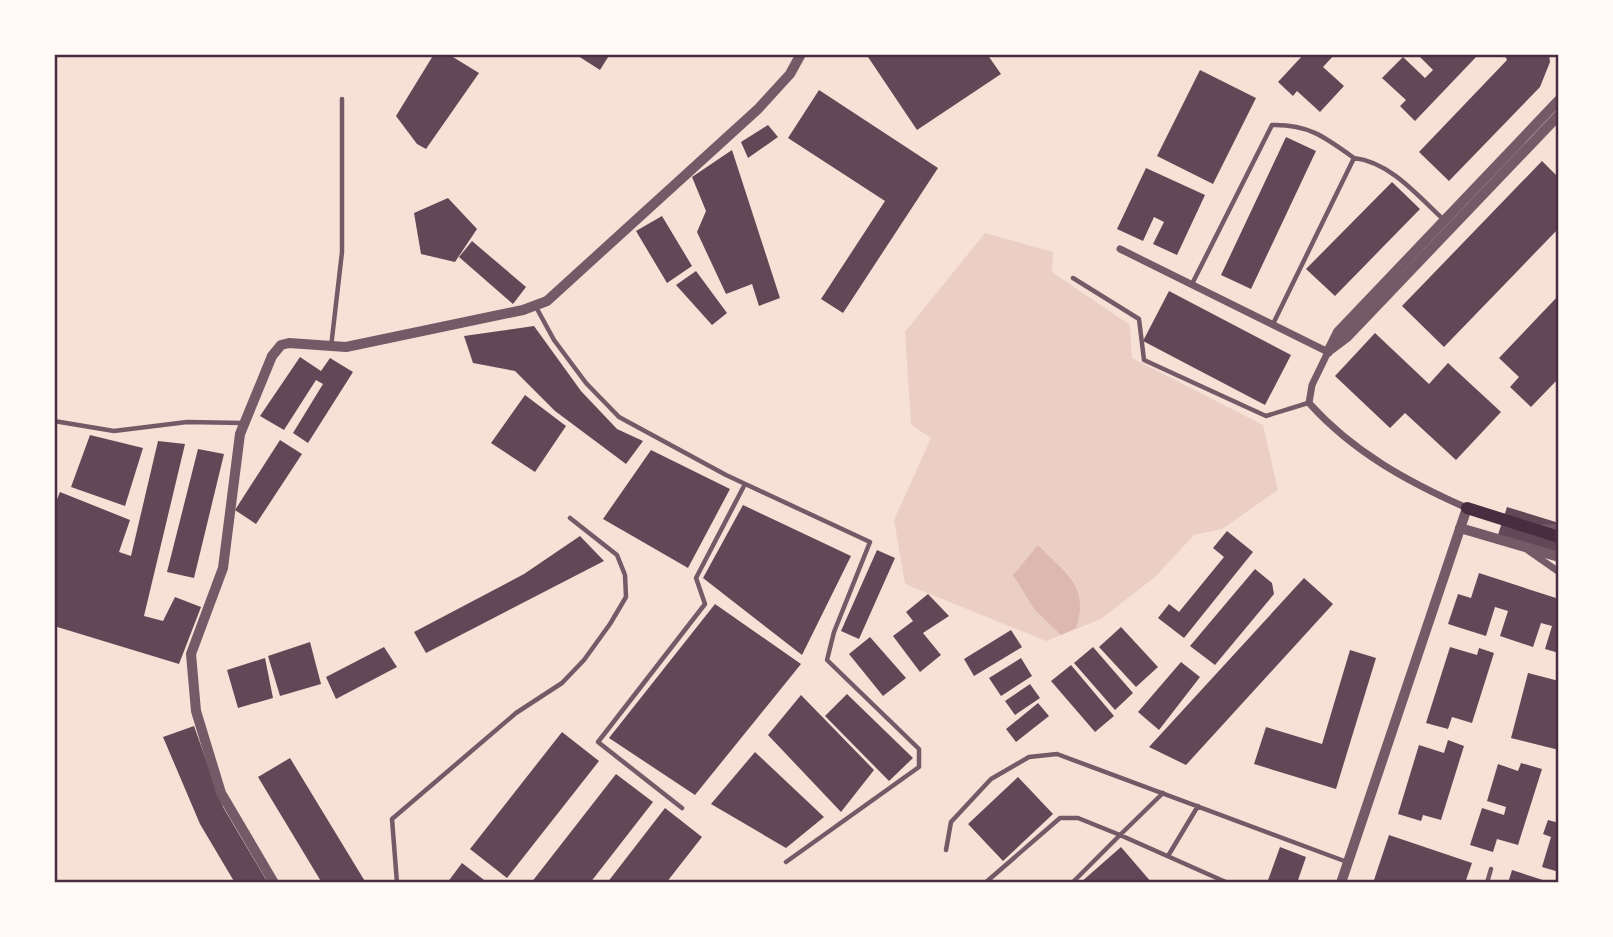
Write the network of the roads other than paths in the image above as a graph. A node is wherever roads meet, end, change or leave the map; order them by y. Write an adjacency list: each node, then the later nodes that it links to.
1 (801, 54): 10 (street)
2 (342, 99): 12 (lane)
3 (1559, 100): 6 (street)
4 (1559, 115): 13 (street)
5 (1354, 158): 6 (lane); 9 (lane); 11 (lane)
6 (1443, 219): 13 (street)
7 (1120, 249): 9 (street)
8 (1073, 278): 14 (lane)
9 (1192, 284): 11 (street)
10 (535, 306): 12 (street); 17 (lane)
11 (1273, 325): 13 (street)
12 (331, 347): 16 (street)
13 (1328, 352): 14 (street)
14 (1309, 402): 18 (street)
15 (54, 421): 16 (lane)
16 (245, 424): 36 (street)
17 (745, 484): 29 (lane); 33 (lane)
18 (1467, 508): 20 (street); 21 (main road)
19 (570, 519): 37 (lane)
20 (1460, 528): 24 (street); 34 (street)
21 (1532, 528): 22 (street); 23 (main road)
22 (1559, 528)
23 (1559, 537)
24 (1523, 546): 25 (street); 26 (street)
25 (1559, 557)
26 (1559, 572)
27 (1163, 793): 28 (lane); 30 (lane); 31 (lane)
28 (1198, 806): 32 (lane); 34 (lane)
29 (682, 808)
30 (1120, 835): 32 (lane); 38 (lane); 39 (lane)
31 (946, 850)
32 (1168, 856): 40 (lane)
33 (786, 862)
34 (1348, 862): 41 (street)
35 (1491, 869): 42 (lane)
36 (274, 883)
37 (397, 883)
38 (985, 883)
39 (1072, 883)
40 (1228, 883)
41 (1341, 883)
42 (1487, 883)

